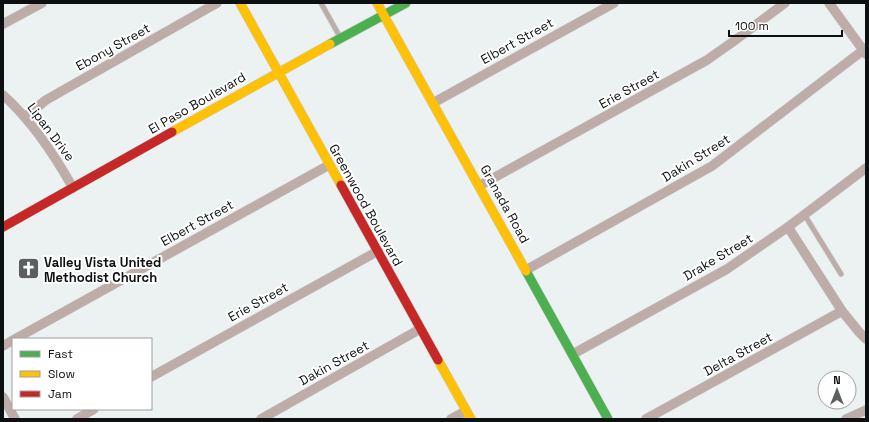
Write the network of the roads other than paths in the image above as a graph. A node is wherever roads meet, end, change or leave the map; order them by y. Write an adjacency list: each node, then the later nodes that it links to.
1 (42, 3): 11 (street)
2 (217, 3): 17 (street, Ebony Street)
3 (240, 3): 14 (street, Greenwood Boulevard)
4 (320, 3): 12 (lane)
5 (377, 3): 10 (street, Granada Road)
6 (406, 3): 10 (street, El Paso Boulevard)
7 (614, 3): 16 (street, Elbert Street)
8 (785, 3): 20 (street, Erie Street)
9 (829, 3): 13 (street)
10 (384, 15): 12 (street, El Paso Boulevard); 16 (street, Granada Road)
11 (3, 24)
12 (341, 38): 14 (street, El Paso Boulevard)
13 (865, 51): 26 (street, Dakin Street)
14 (278, 72): 18 (street, Greenwood Boulevard); 21 (street, El Paso Boulevard)
15 (3, 95): 17 (street, Lipan Drive)
16 (433, 103): 20 (street, Granada Road)
17 (25, 117): 21 (street, Lipan Drive)
18 (329, 164): 25 (street, Greenwood Boulevard); 30 (street, Elbert Street)
19 (865, 170): 22 (street, Drake Street)
20 (479, 186): 26 (street, Granada Road)
21 (73, 188): 23 (street, El Paso Boulevard)
22 (804, 214): 24 (street, Drake Street); 27 (lane)
23 (3, 227)
24 (788, 227): 28 (street); 34 (street, Drake Street)
25 (378, 251): 29 (street, Greenwood Boulevard); 35 (street, Erie Street)
26 (526, 270): 34 (street, Granada Road)
27 (841, 274)
28 (842, 312): 31 (street); 46 (street, Delta Street)
29 (420, 329): 39 (street, Greenwood Boulevard); 42 (street, Dakin Street)
30 (18, 338)
31 (866, 339)
32 (12, 341): 33 (street, Elbert Street)
33 (3, 346)
34 (573, 354): 45 (street, Granada Road)
35 (152, 376)
36 (3, 397): 40 (street)
37 (92, 410): 41 (street)
38 (866, 410): 47 (street)
39 (466, 411): 43 (street); 44 (street, Greenwood Boulevard)
40 (15, 419)
41 (77, 419)
42 (261, 419)
43 (451, 419)
44 (471, 419)
45 (608, 419)
46 (646, 419)
47 (846, 419)

